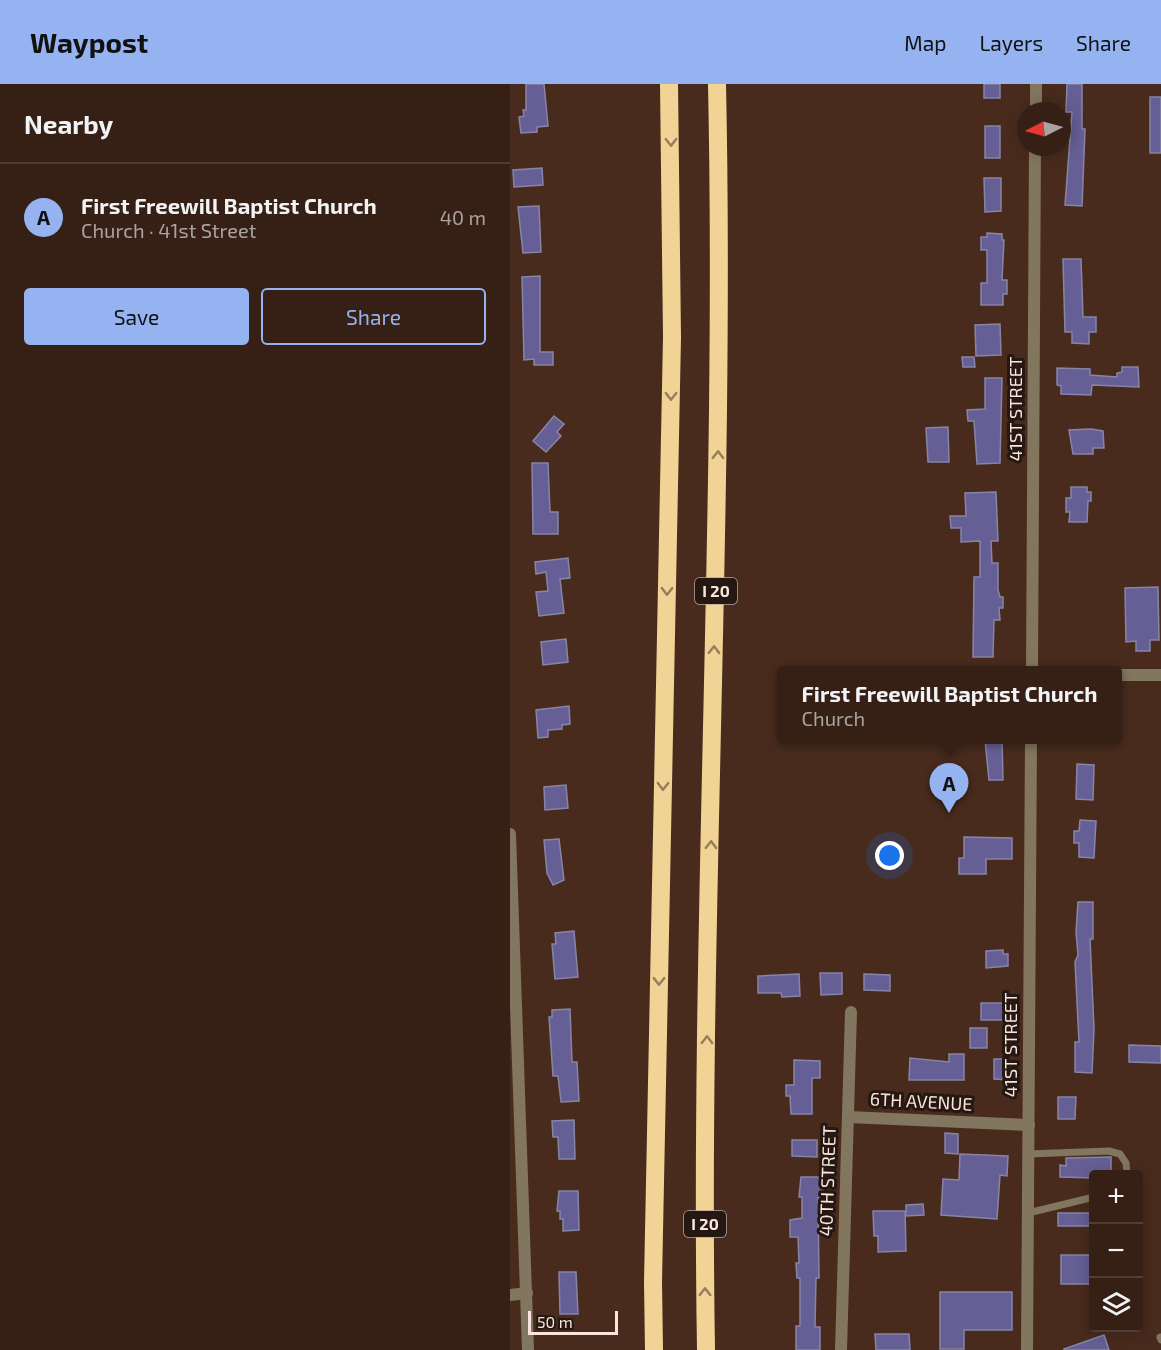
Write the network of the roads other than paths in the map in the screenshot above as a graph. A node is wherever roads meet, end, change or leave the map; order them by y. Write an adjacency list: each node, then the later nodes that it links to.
1 (669, 84): 23 (highway, one-way to 23)
2 (717, 84): 24 (highway, I 20, one-way to 2)
3 (1036, 84): 4 (street)
4 (1036, 102)
5 (1035, 156): 6 (street, 41ST STREET)
6 (1032, 666)
7 (1122, 675): 8 (street)
8 (1161, 675)
9 (1031, 744): 15 (street, 41ST STREET)
10 (510, 834): 11 (street)
11 (512, 899): 13 (street)
12 (851, 1012): 14 (street, 40TH STREET)
13 (515, 1090): 20 (street)
14 (848, 1117): 15 (street, 6TH AVENUE); 25 (street, 40TH STREET)
15 (1029, 1125): 16 (street, 41ST STREET)
16 (1028, 1154): 17 (lane); 19 (street, 41ST STREET)
17 (1126, 1170)
18 (1089, 1198): 19 (lane)
19 (1028, 1213): 26 (street, 41ST STREET)
20 (527, 1293): 21 (street); 22 (street)
21 (510, 1295)
22 (528, 1350)
23 (654, 1350)
24 (706, 1350)
25 (841, 1350)
26 (1027, 1350)

